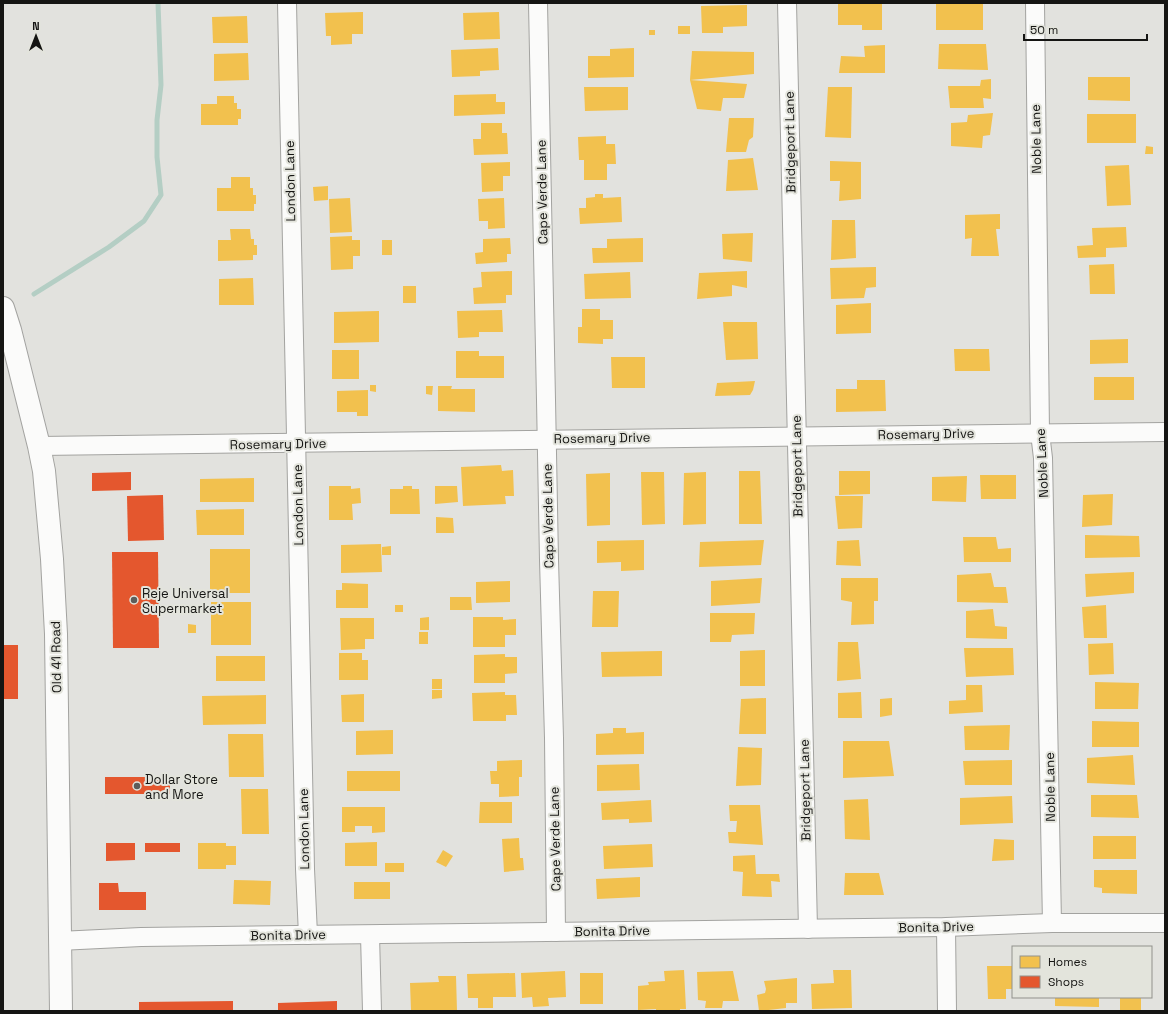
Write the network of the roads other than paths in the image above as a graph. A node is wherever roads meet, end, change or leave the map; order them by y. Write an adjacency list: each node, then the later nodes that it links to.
1 (287, 3): 10 (street, London Lane)
2 (538, 3): 9 (street, Cape Verde Lane)
3 (787, 3): 8 (street, Bridgeport Lane)
4 (1035, 3): 7 (street, Noble Lane)
5 (3, 308): 11 (street, Old 41 Road)
6 (1165, 432): 7 (street, Rosemary Drive)
7 (1040, 433): 8 (street, Rosemary Drive); 12 (street, Noble Lane)
8 (797, 436): 9 (street, Rosemary Drive); 15 (street, Bridgeport Lane)
9 (546, 439): 10 (street, Rosemary Drive); 16 (street, Cape Verde Lane)
10 (296, 444): 11 (street, Rosemary Drive); 17 (street, London Lane)
11 (39, 446): 19 (street, Old 41 Road)
12 (1052, 923): 13 (street, Bonita Drive); 14 (street, Bonita Drive)
13 (1165, 923)
14 (946, 927): 15 (street, Bonita Drive); 22 (street)
15 (808, 929): 16 (street, Bonita Drive)
16 (556, 932): 18 (street, Bonita Drive)
17 (308, 935): 18 (street, Bonita Drive); 19 (street, Bonita Drive)
18 (370, 935): 21 (street)
19 (59, 941): 20 (street, Old 41 Road)
20 (60, 1011)
21 (372, 1011)
22 (947, 1011)

